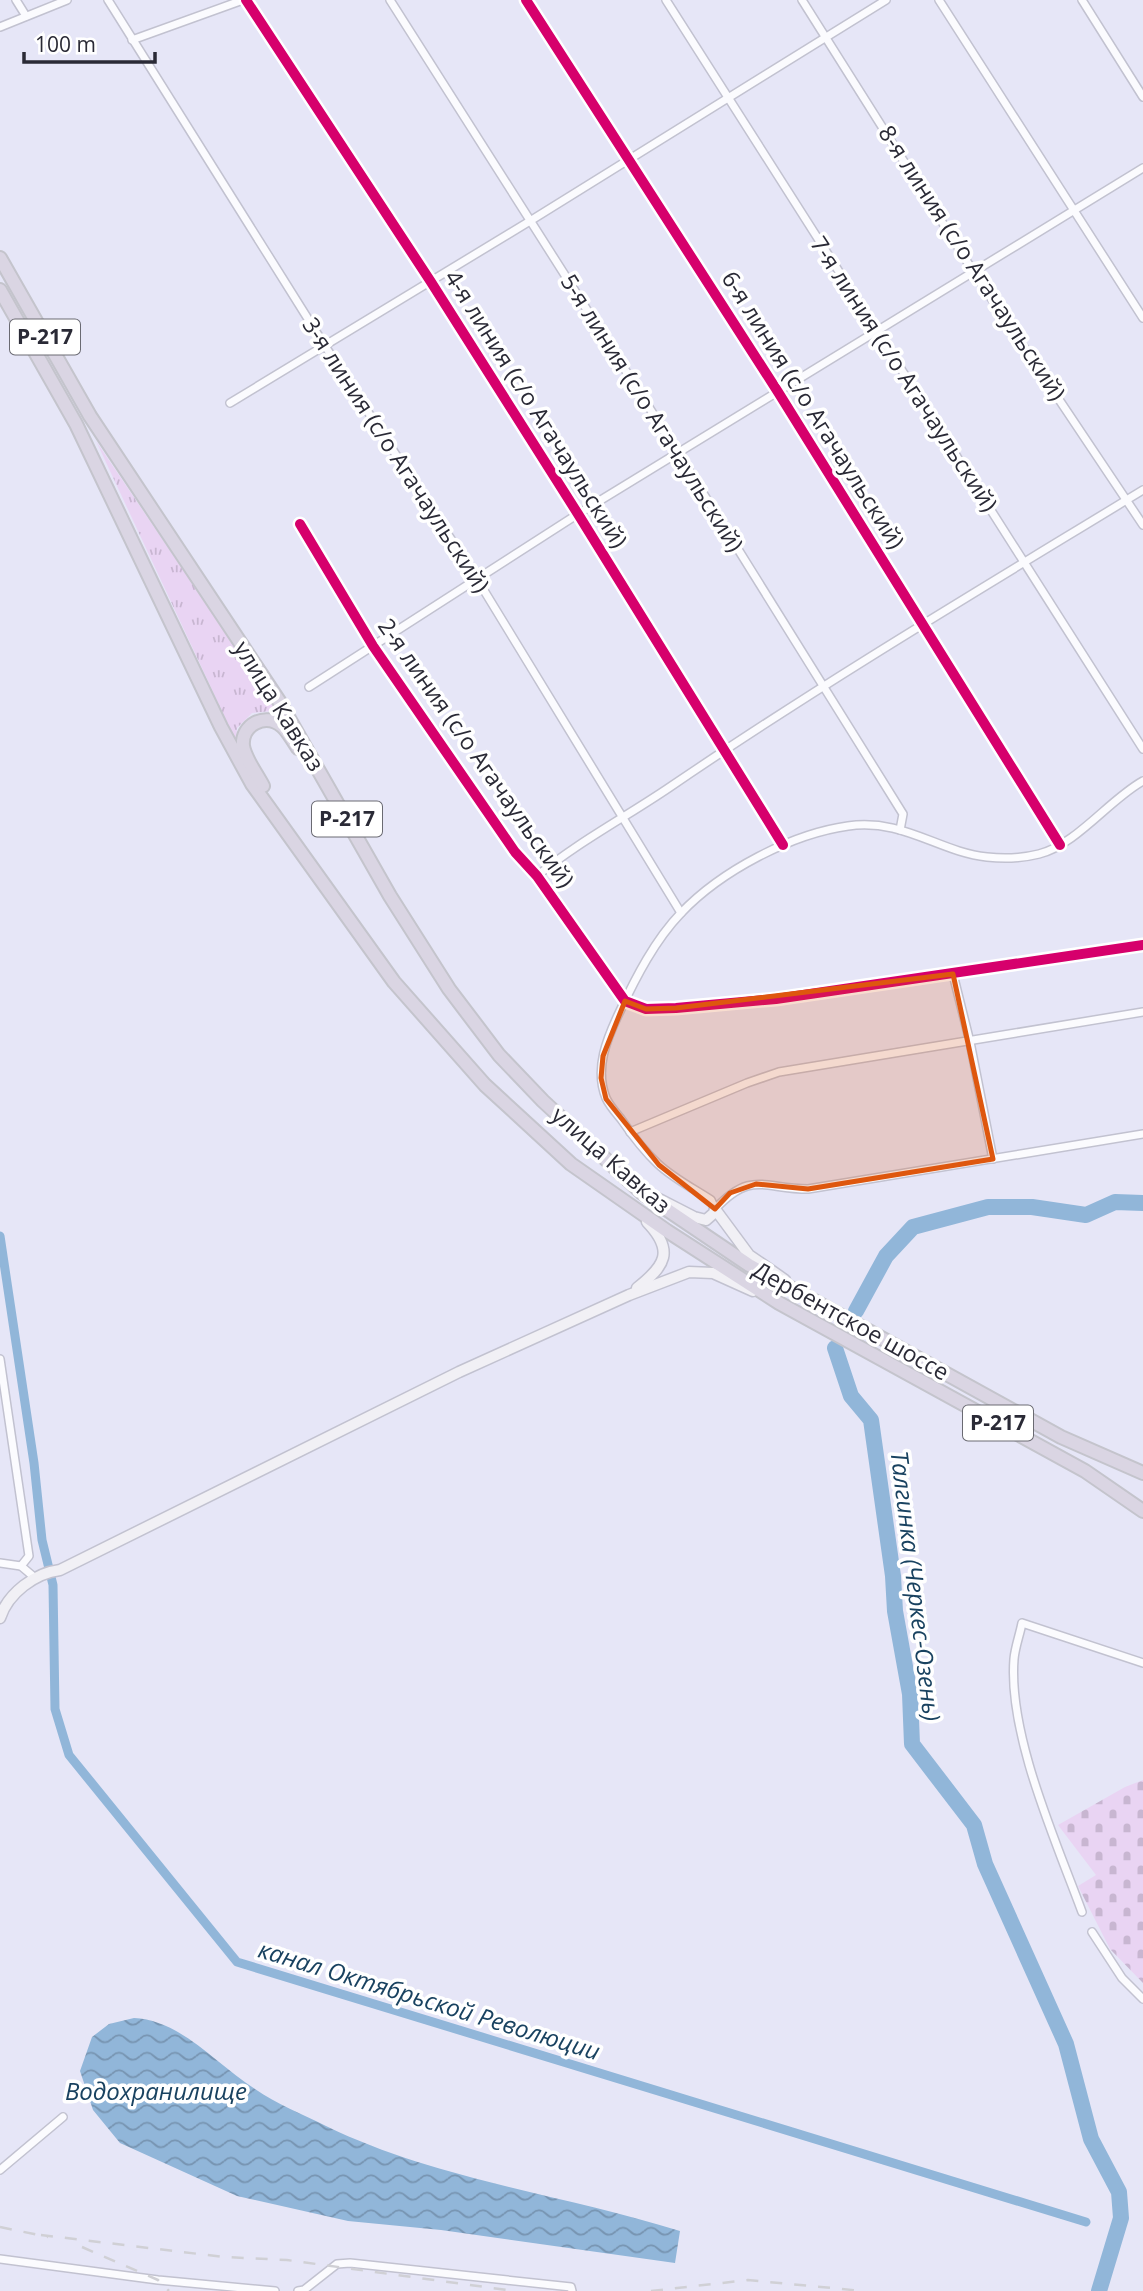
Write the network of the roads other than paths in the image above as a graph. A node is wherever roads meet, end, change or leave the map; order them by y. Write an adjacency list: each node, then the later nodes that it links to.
1 (16, 0): 12 (street)
2 (67, 0): 12 (street)
3 (108, 0): 15 (street, 3-я линия (с/о Агачаульский))
4 (245, 0): 15 (street); 24 (street, 4-я линия (с/о Агачаульский))
5 (390, 0): 21 (street, 5-я линия (с/о Агачаульский))
6 (526, 0): 18 (street, 6-я линия (с/о Агачаульский))
7 (666, 0): 17 (street, 7-я линия (с/о Агачаульский))
8 (802, 0): 14 (street, 8-я линия (с/о Агачаульский))
9 (886, 0): 14 (street)
10 (939, 0): 20 (street)
11 (1082, 0): 16 (street)
12 (26, 16): 13 (street)
13 (1, 27)
14 (828, 37): 17 (street); 23 (street, 8-я линия (с/о Агачаульский))
15 (132, 40): 28 (street, 3-я линия (с/о Агачаульский))
16 (1143, 97)
17 (728, 100): 18 (street); 27 (street, 7-я линия (с/о Агачаульский))
18 (630, 160): 21 (street); 29 (street, 6-я линия (с/о Агачаульский))
19 (1143, 168): 20 (street)
20 (1074, 210): 23 (street); 26 (street)
21 (530, 221): 24 (street); 31 (street, 5-я линия (с/о Агачаульский))
22 (0, 258): 47 (highway, улица Кавказ / Р-217)
23 (973, 271): 27 (street); 33 (street, 8-я линия (с/о Агачаульский))
24 (431, 282): 28 (street); 34 (street, 4-я линия (с/о Агачаульский))
25 (0, 290): 51 (highway, Р-217)
26 (1143, 318)
27 (876, 330): 29 (street); 37 (street, 7-я линия (с/о Агачаульский))
28 (325, 346): 30 (street); 38 (street, 3-я линия (с/о Агачаульский))
29 (778, 392): 31 (street); 39 (street, 6-я линия (с/о Агачаульский))
30 (230, 403)
31 (678, 453): 34 (street); 42 (street, 5-я линия (с/о Агачаульский))
32 (1143, 490): 33 (street)
33 (1127, 500): 36 (street, 8-я линия (с/о Агачаульский)); 37 (street)
34 (578, 514): 38 (street); 44 (street, 4-я линия (с/о Агачаульский))
35 (300, 524): 40 (street, 2-я линия (с/о Агачаульский))
36 (1143, 526)
37 (1024, 562): 39 (street); 43 (street, 7-я линия (с/о Агачаульский))
38 (477, 579): 40 (street); 46 (street, 3-я линия (с/о Агачаульский))
39 (922, 625): 42 (street); 50 (street, 6-я линия (с/о Агачаульский))
40 (373, 646): 41 (street); 52 (street, 2-я линия (с/о Агачаульский))
41 (309, 687)
42 (824, 688): 44 (street); 48 (street, 5-я линия (с/о Агачаульский))
43 (1143, 749)
44 (723, 751): 46 (street); 49 (street, 4-я линия (с/о Агачаульский))
45 (1143, 781): 50 (street)
46 (623, 819): 52 (street); 53 (street, 3-я линия (с/о Агачаульский))
47 (351, 827): 51 (highway); 62 (highway, улица Кавказ / Р-217)
48 (900, 830): 49 (street); 50 (street)
49 (783, 845): 53 (street)
50 (1060, 845)
51 (298, 850): 63 (highway)
52 (537, 876): 56 (street, 2-я линия (с/о Агачаульский))
53 (681, 913): 56 (street)
54 (1143, 945): 55 (street)
55 (953, 974): 56 (street); 58 (street)
56 (625, 1001): 59 (street)
57 (1143, 1012): 58 (street)
58 (970, 1042): 59 (street); 61 (street)
59 (630, 1132): 64 (street)
60 (1143, 1134): 61 (street)
61 (993, 1159): 64 (street)
62 (641, 1192): 64 (main road); 65 (highway, улица Кавказ / Р-217)
63 (630, 1205): 66 (main road); 68 (highway)
64 (715, 1209): 67 (main road)
65 (711, 1241): 67 (highway, Дербентское шоссе)
66 (629, 1295): 68 (main road); 74 (main road)
67 (813, 1301): 70 (highway, Дербентское шоссе)
68 (779, 1303): 71 (highway, Р-217)
69 (0, 1359): 73 (street)
70 (1143, 1473)
71 (1143, 1511)
72 (0, 1563): 73 (street)
73 (21, 1566): 74 (street)
74 (34, 1577): 75 (main road)
75 (0, 1618)
76 (1143, 1663): 77 (street)
77 (1082, 1912)
78 (1092, 1932): 79 (street)
79 (1143, 1999)
80 (63, 2117): 81 (street)
81 (0, 2170)
82 (0, 2259): 83 (street)
83 (275, 2291)
84 (298, 2291): 85 (street)
85 (572, 2291)

